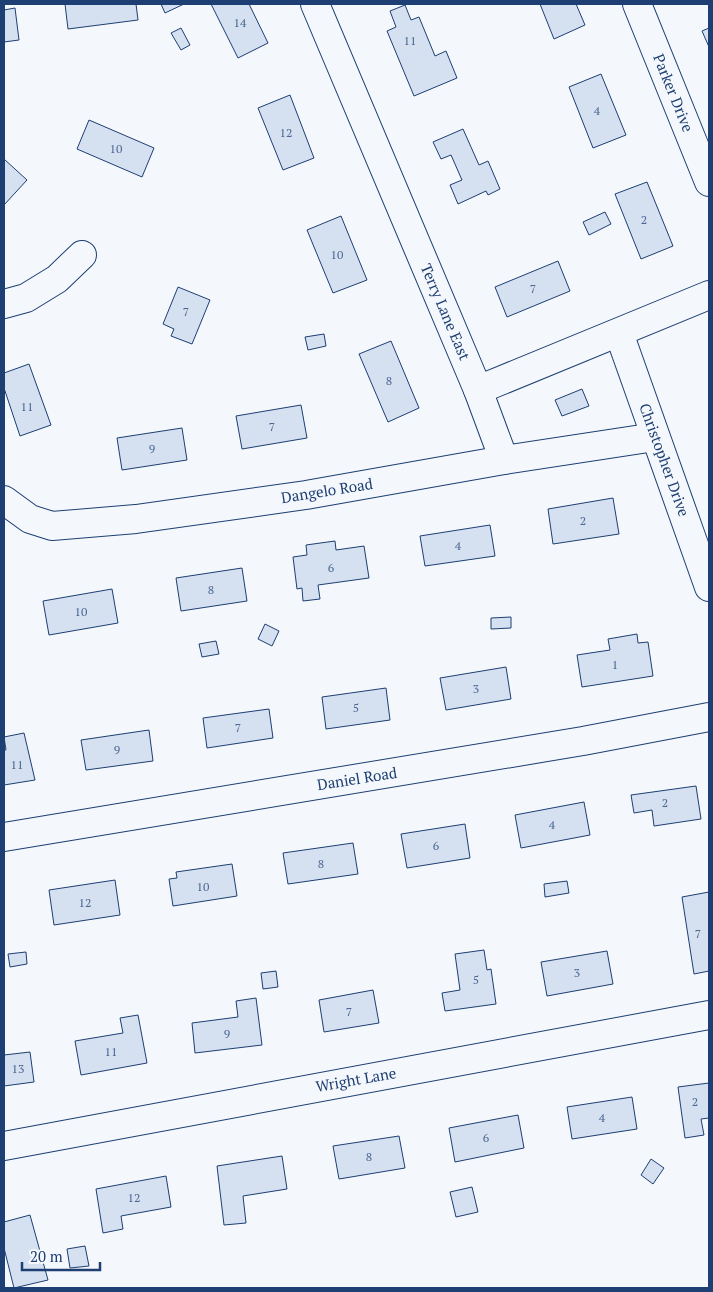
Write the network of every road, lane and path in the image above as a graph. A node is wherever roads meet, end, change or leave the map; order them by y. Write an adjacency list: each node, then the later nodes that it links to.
1 (315, 4): 8 (street, Terry Lane East)
2 (637, 4): 3 (street, Parker Drive)
3 (709, 182)
4 (82, 255): 6 (street)
5 (709, 295): 7 (street)
6 (15, 301)
7 (619, 333): 8 (street); 9 (street, Christopher Drive)
8 (478, 390): 10 (street, Terry Lane East)
9 (655, 437): 10 (street, Dangelo Road); 12 (street, Christopher Drive)
10 (504, 460): 11 (street, Dangelo Road)
11 (4, 500)
12 (709, 587)
13 (709, 717): 14 (street, Daniel Road)
14 (4, 838)
15 (709, 1015): 16 (street, Wright Lane)
16 (4, 1146)

